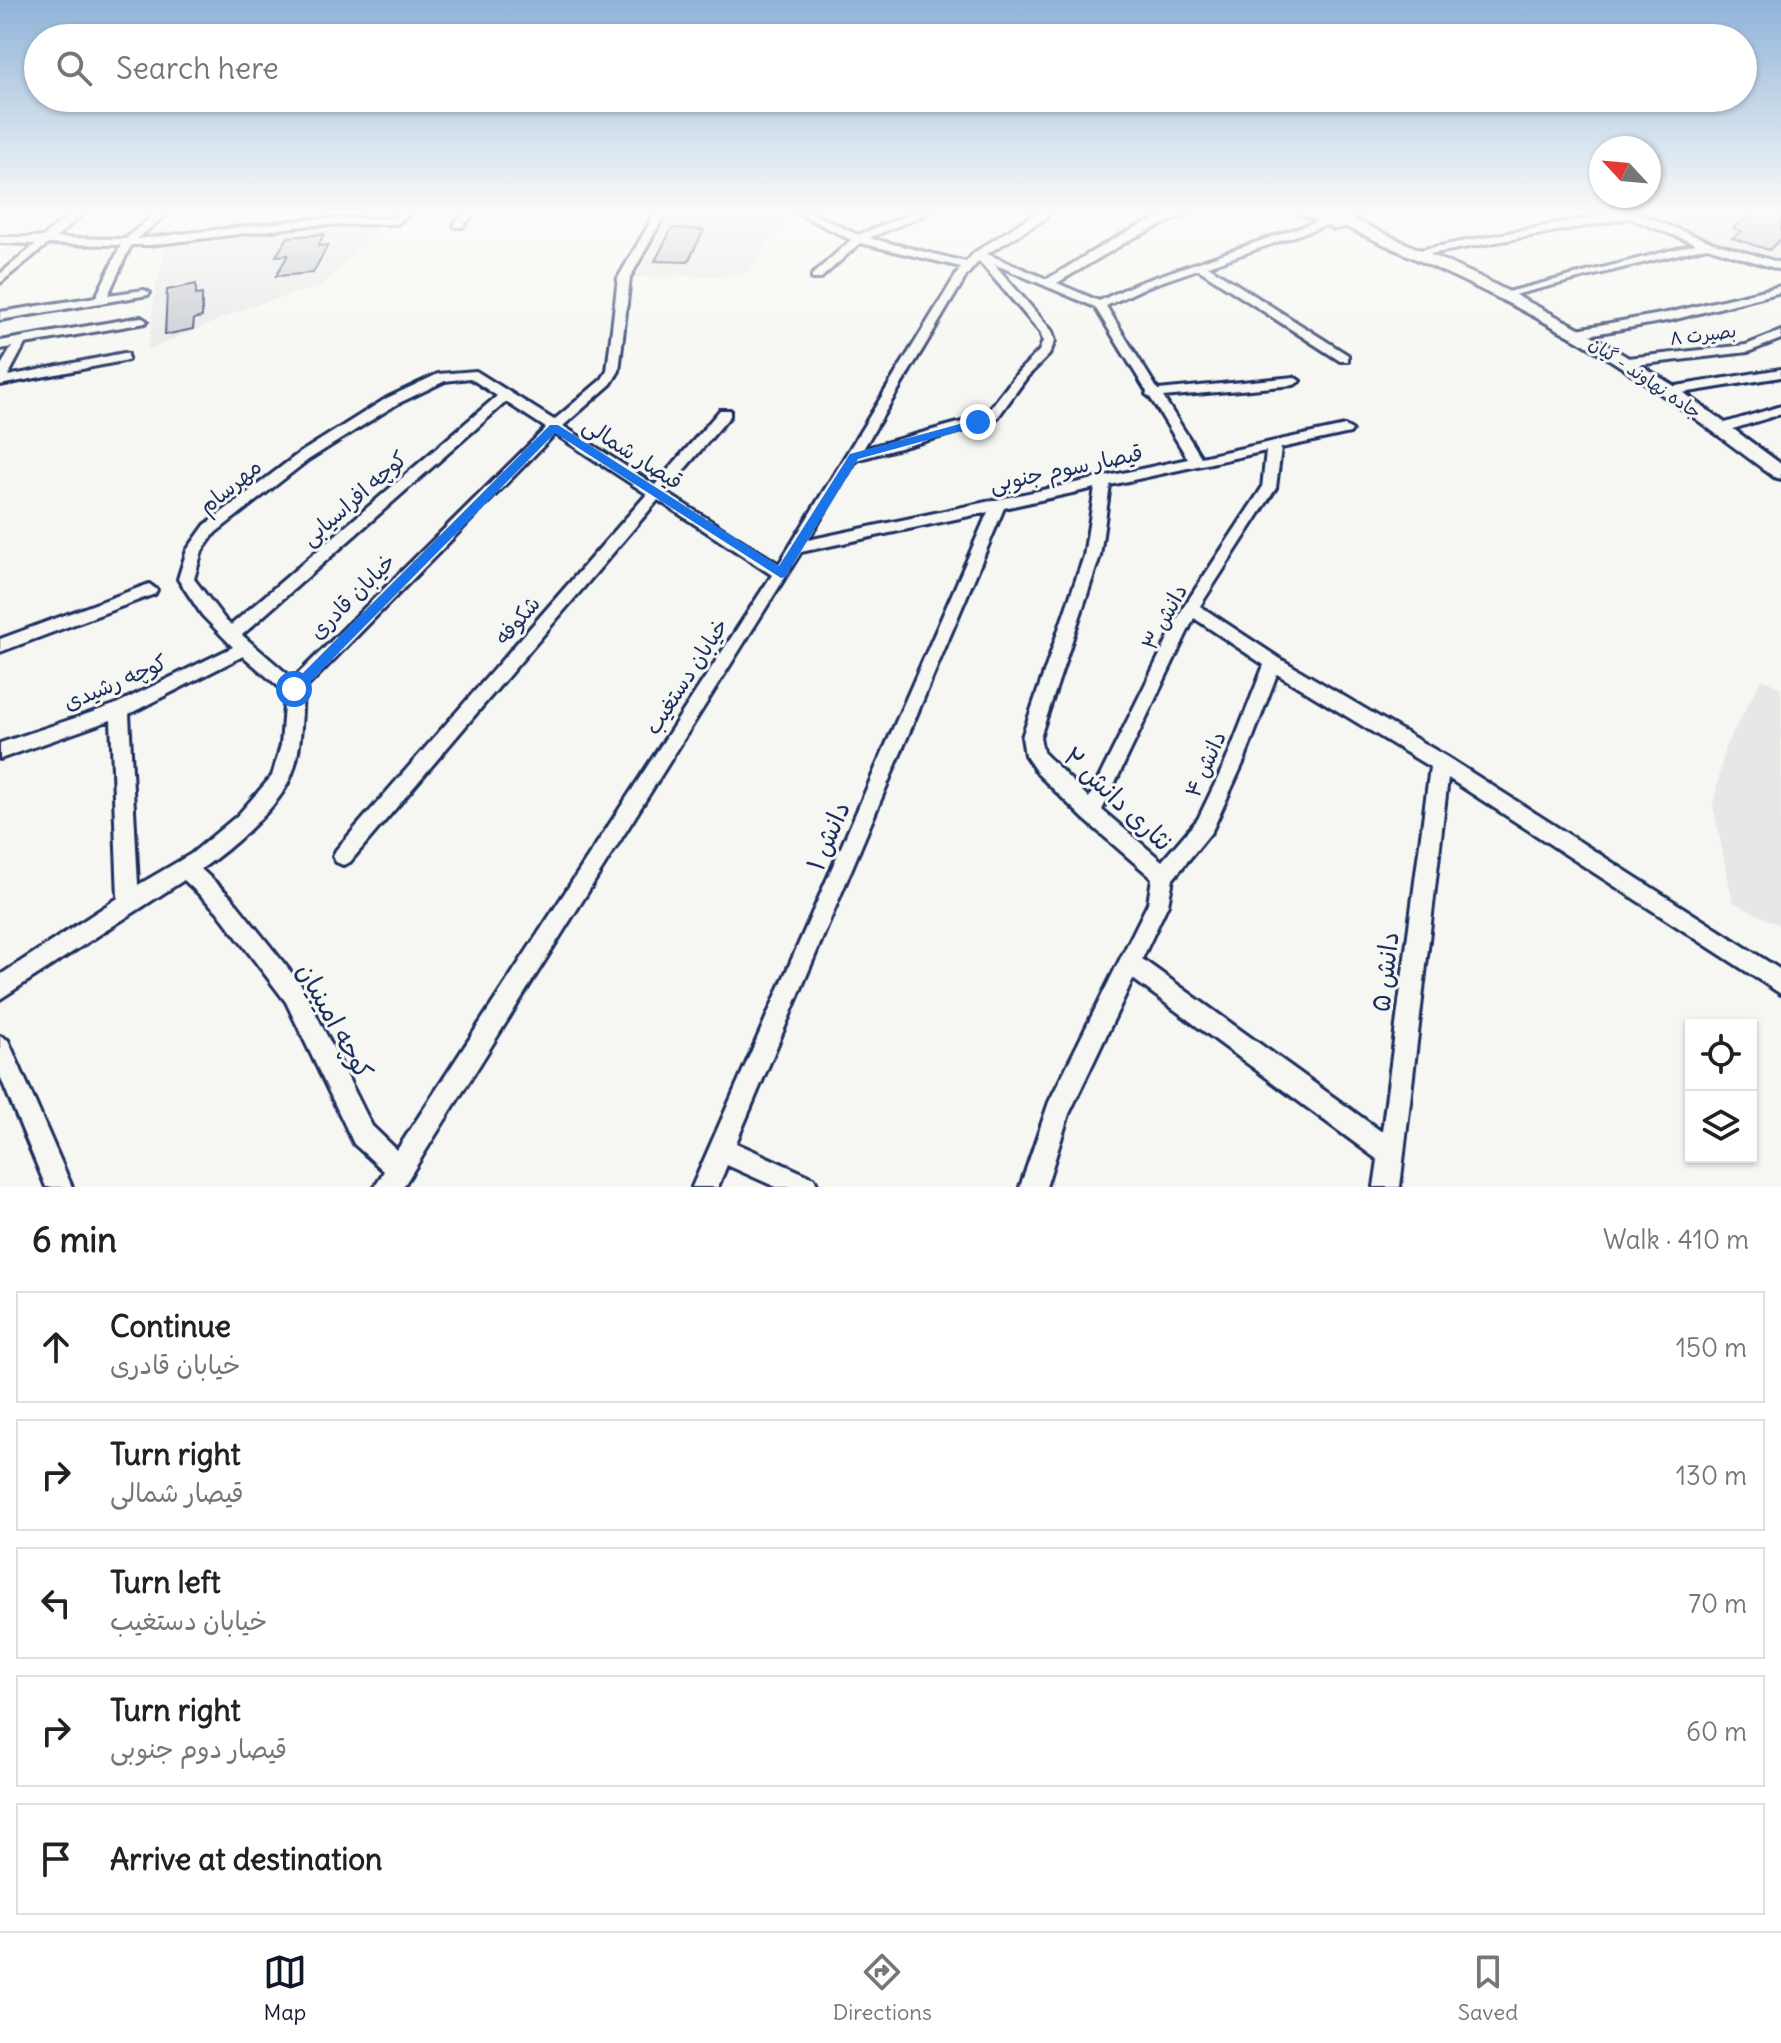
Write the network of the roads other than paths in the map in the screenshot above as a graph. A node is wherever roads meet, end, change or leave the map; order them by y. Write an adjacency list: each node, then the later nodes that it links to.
1 (115, 267): 18 (street)
2 (630, 267): 38 (street, خیابان قادری)
3 (827, 267): 13 (street)
4 (969, 267): 42 (street, خیابان دستغیب)
5 (981, 267): 42 (street)
6 (1000, 267): 14 (street)
7 (1075, 267): 14 (street)
8 (1192, 267): 19 (street)
9 (1203, 267): 27 (street)
10 (1441, 267): 17 (main road, جاده نهاوند - گیان)
11 (1447, 267): 17 (main road, جاده نهاوند - گیان)
12 (1613, 267): 17 (street)
13 (816, 277)
14 (1050, 282): 19 (street)
15 (1781, 289): 22 (street)
16 (144, 293): 18 (street)
17 (1502, 295): 22 (main road, جاده نهاوند - گیان)
18 (100, 300): 20 (street)
19 (1099, 305): 34 (street)
20 (0, 316)
21 (141, 321): 24 (street)
22 (1577, 333): 28 (main road, جاده نهاوند - گیان)
23 (1781, 335): 28 (street, بصیرت ۸)
24 (20, 343): 25 (street); 31 (street)
25 (0, 345)
26 (124, 357): 31 (street)
27 (1344, 358)
28 (1627, 362): 33 (main road, جاده نهاوند - گیان)
29 (1781, 373): 33 (street)
30 (461, 374): 35 (street, قیصار شمالی); 52 (street, مهرسام)
31 (0, 380)
32 (1294, 381): 34 (street)
33 (1670, 391): 39 (main road, جاده نهاوند - گیان)
34 (1152, 394): 43 (street)
35 (506, 395): 38 (street, قیصار شمالی); 52 (street, کوچه افراسیابی)
36 (1781, 410): 39 (street)
37 (725, 413): 46 (street, شکوفه)
38 (554, 427): 46 (street, قیصار شمالی); 56 (street, خیابان قادری)
39 (1720, 429): 44 (main road, جاده نهاوند - گیان)
40 (1345, 430): 41 (street, قیصار سوم جنوبی)
41 (1274, 445): 43 (street, قیصار سوم جنوبی); 51 (street, دانش ۳)
42 (854, 456): 48 (street, خیابان دستغیب)
43 (1197, 462): 45 (street, قیصار سوم جنوبی)
44 (1781, 473)
45 (1103, 482): 47 (street, قیصار سوم جنوبی); 60 (street, نثاری دانش ۲)
46 (654, 494): 49 (street, قیصار شمالی); 61 (street, شکوفه)
47 (998, 505): 48 (street, قیصار سوم جنوبی); 69 (street, دانش ۱)
48 (796, 548): 49 (street, خیابان دستغیب)
49 (781, 573): 71 (street, خیابان دستغیب)
50 (149, 590): 53 (street)
51 (1191, 608): 55 (street); 60 (street, دانش ۳)
52 (232, 634): 54 (street, مهرسام)
53 (0, 646)
54 (245, 648): 56 (street, مهرسام); 57 (street, کوچه رشیدی)
55 (1273, 663): 59 (street); 63 (street, دانش ۴)
56 (294, 689): 62 (street)
57 (120, 710): 58 (street, کوچه رشیدی); 64 (street)
58 (0, 751)
59 (1440, 763): 66 (street); 70 (street, دانش ۵)
60 (1091, 813): 63 (street, نثاری دانش ۲)
61 (343, 856)
62 (185, 868): 64 (street); 71 (street, کوچه امینیان)
63 (1163, 875): 65 (street, نثاری دانش ۲)
64 (129, 903): 67 (street)
65 (1131, 964): 70 (street); 75 (street, نثاری دانش ۲)
66 (1781, 983)
67 (0, 988)
68 (0, 1048): 72 (street)
69 (721, 1149): 73 (street, دانش ۱); 74 (street)
70 (1391, 1154): 76 (street, دانش ۵)
71 (394, 1178)
72 (59, 1187)
73 (705, 1187)
74 (805, 1187)
75 (1033, 1187)
76 (1387, 1187)

